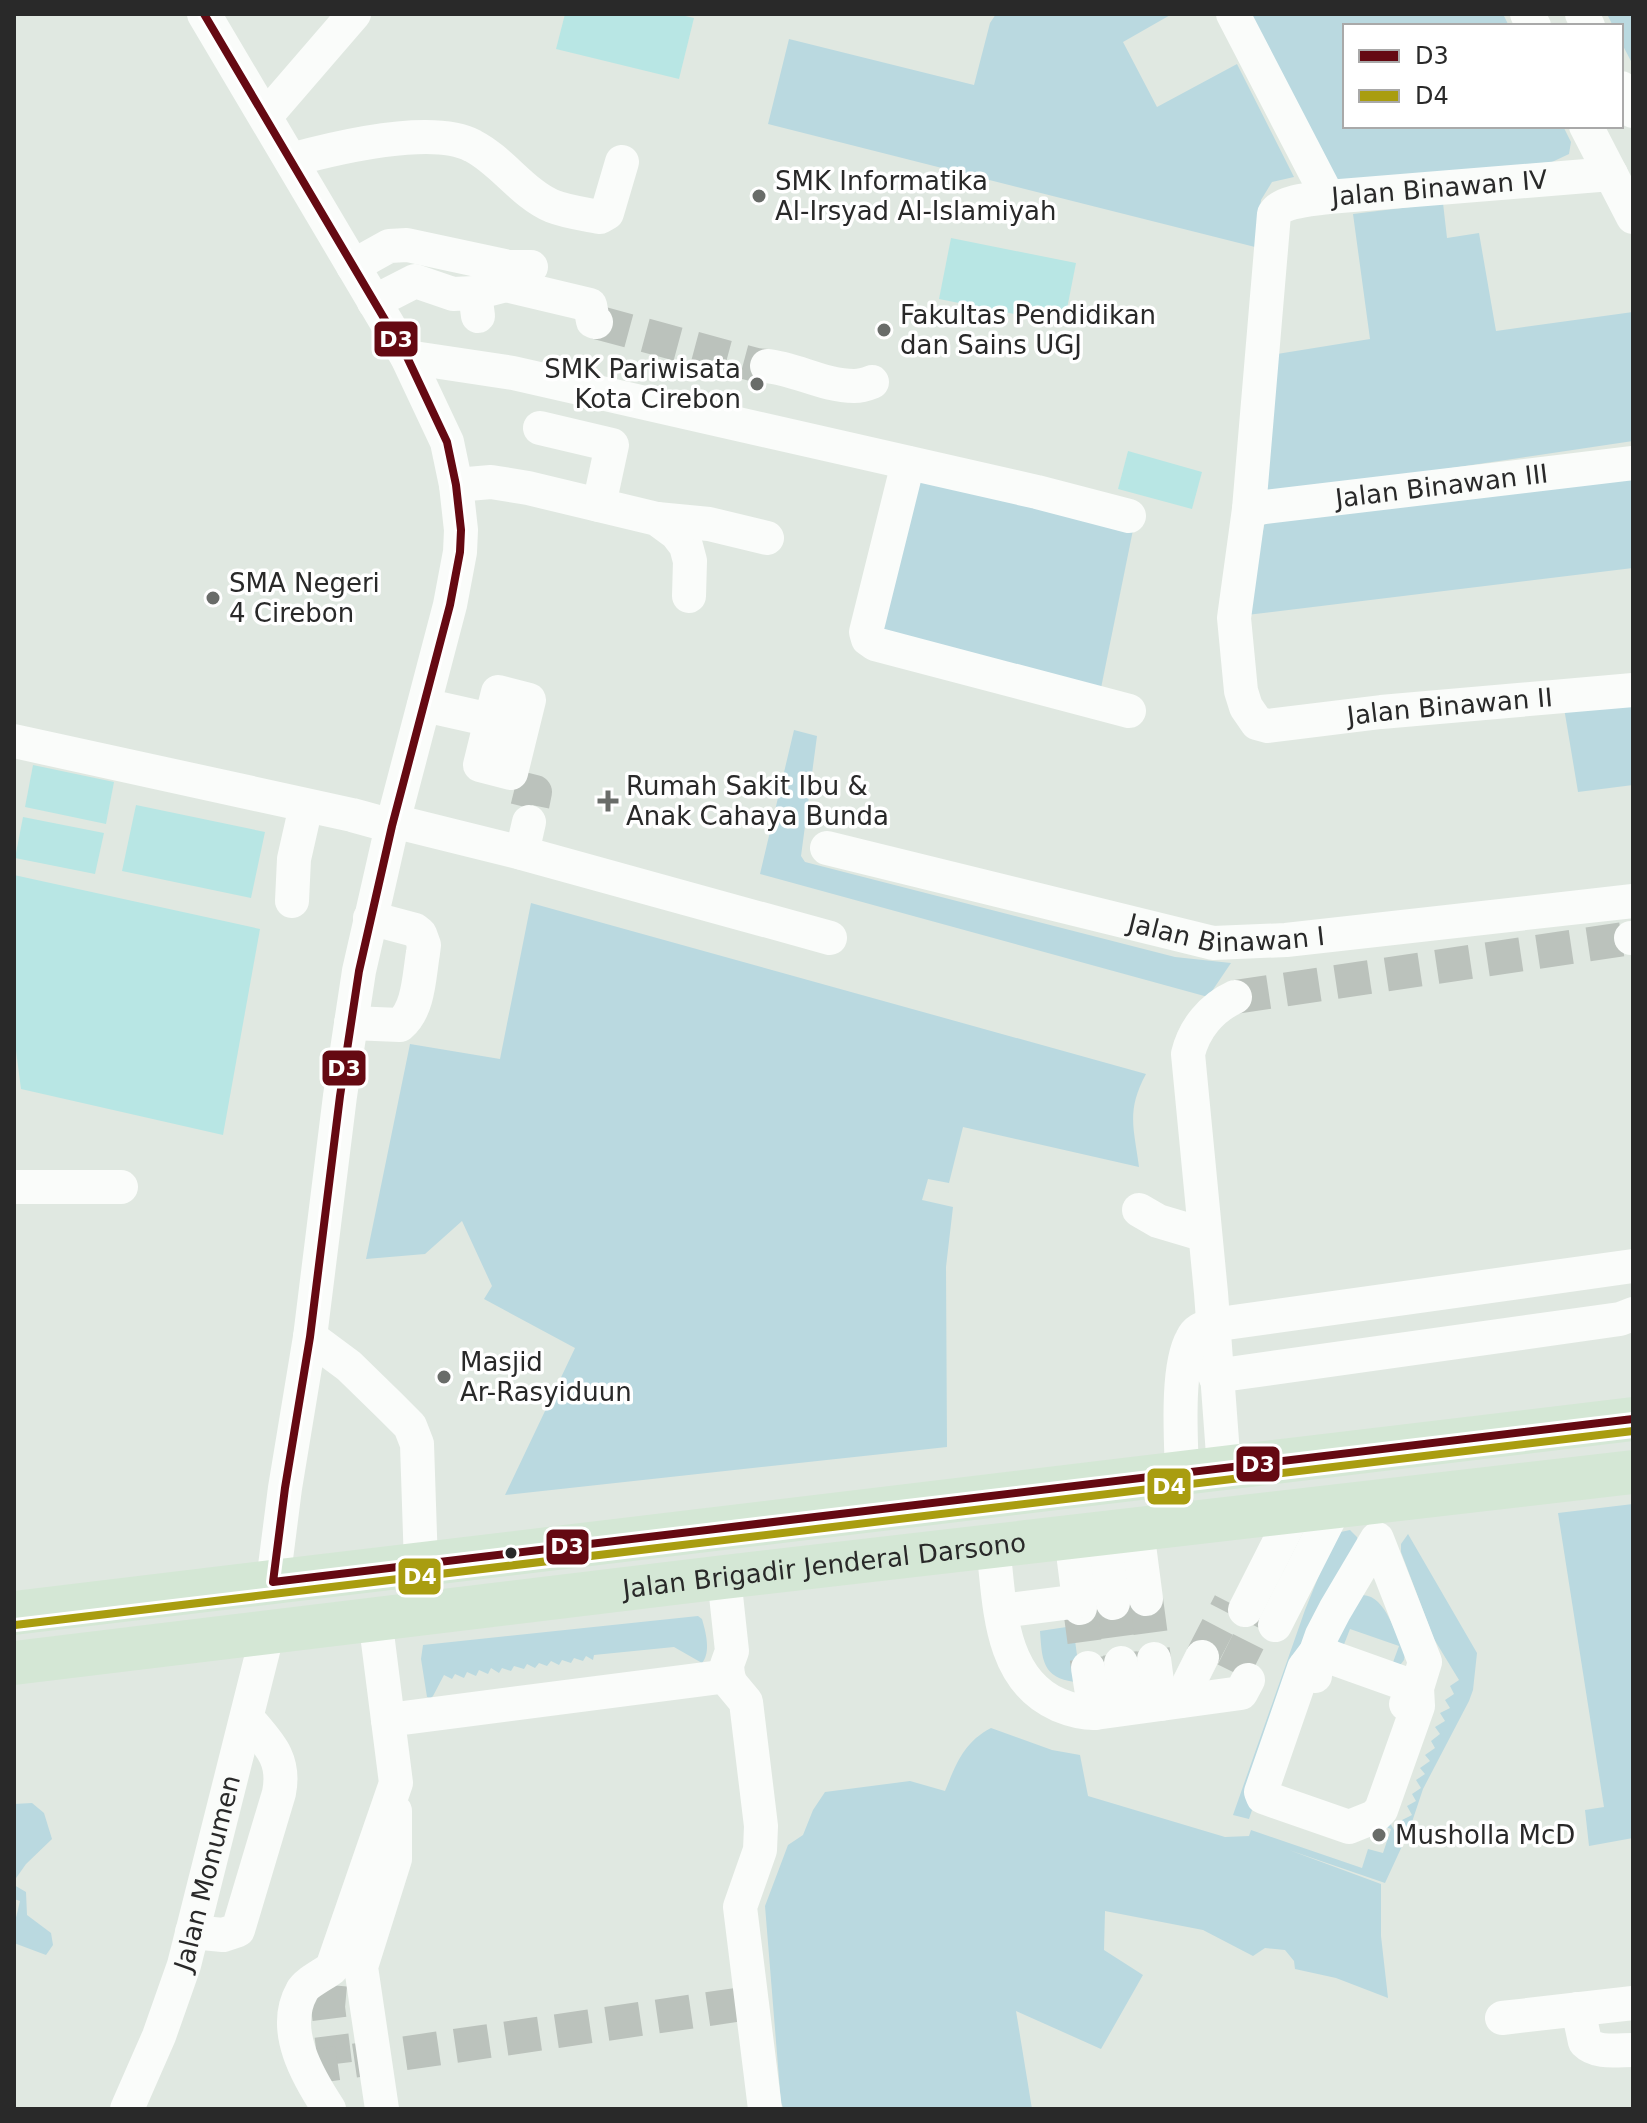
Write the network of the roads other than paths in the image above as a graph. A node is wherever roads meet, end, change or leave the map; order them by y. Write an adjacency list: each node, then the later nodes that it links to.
1 (204, 14): 6 (street)
2 (354, 14): 6 (street)
3 (1233, 14): 11 (street, Jalan Binawan IV)
4 (1623, 92): 5 (street)
5 (1633, 111)
6 (266, 116): 8 (street)
7 (1587, 128): 10 (street)
8 (291, 160): 9 (street); 13 (street)
9 (622, 162)
10 (1611, 174): 11 (street, Jalan Binawan IV); 12 (street)
11 (1328, 197): 25 (street)
12 (1633, 217)
13 (353, 266): 14 (street); 15 (street)
14 (531, 267)
15 (374, 302): 16 (street); 17 (street)
16 (596, 322)
17 (407, 357): 21 (street); 23 (street)
18 (767, 366): 19 (street)
19 (872, 382)
20 (540, 428): 24 (street)
21 (908, 463): 26 (street); 32 (street)
22 (1633, 463): 25 (street, Jalan Binawan III)
23 (456, 485): 24 (street); 31 (street)
24 (599, 505): 27 (street)
25 (1249, 509): 30 (street, Jalan Binawan II)
26 (1129, 516)
27 (657, 519): 28 (street); 29 (street)
28 (767, 538)
29 (689, 596)
30 (1633, 690)
31 (424, 705): 34 (street); 36 (street)
32 (1129, 711)
33 (14, 741): 35 (street)
34 (513, 780)
35 (306, 806): 36 (street); 38 (street)
36 (392, 824): 40 (street); 41 (street)
37 (827, 848): 39 (street, Jalan Binawan I)
38 (292, 901)
39 (1633, 901)
40 (370, 918): 43 (street); 43 (street)
41 (830, 938)
42 (1235, 997): 47 (street)
43 (351, 1023): 51 (street)
44 (14, 1187): 45 (street)
45 (121, 1187)
46 (1139, 1210): 47 (street)
47 (1205, 1235): 50 (street)
48 (1633, 1266): 50 (street)
49 (1633, 1314): 52 (street)
50 (1212, 1325): 52 (street); 54 (street)
51 (310, 1337): 59 (street); 61 (street)
52 (1215, 1376): 54 (street)
53 (1624, 1413): 54 (highway, Jalan Brigadir Jenderal Darsono)
54 (1203, 1471): 59 (highway, Jalan Brigadir Jenderal Darsono)
55 (1633, 1472): 56 (highway, Jalan Brigadir Jenderal Darsono)
56 (1328, 1514): 56 (street); 57 (highway, Jalan Brigadir Jenderal Darsono); 67 (street); 71 (street)
57 (1112, 1532): 58 (highway, Jalan Brigadir Jenderal Darsono); 62 (street); 62 (street)
58 (993, 1546): 60 (highway, Jalan Brigadir Jenderal Darsono); 63 (street)
59 (421, 1565): 61 (highway, Jalan Brigadir Jenderal Darsono)
60 (719, 1578): 65 (highway, Jalan Brigadir Jenderal Darsono); 69 (street)
61 (273, 1582): 64 (highway, Jalan Brigadir Jenderal Darsono)
62 (1115, 1602): 63 (street)
63 (1001, 1611): 70 (street)
64 (14, 1613)
65 (384, 1627): 66 (highway, Jalan Brigadir Jenderal Darsono); 73 (street)
66 (268, 1631): 68 (highway, Jalan Brigadir Jenderal Darsono); 72 (street, Jalan Monumen)
67 (1316, 1652): 71 (street); 71 (street); 71 (street)
68 (14, 1663)
69 (728, 1670): 73 (street); 83 (street)
70 (1166, 1684)
71 (1417, 1688)
72 (247, 1718): 75 (street, Jalan Monumen); 75 (street)
73 (399, 1718): 74 (street)
74 (396, 1783): 81 (street); 82 (street)
75 (192, 1932): 80 (street, Jalan Monumen)
76 (1633, 2003): 77 (street)
77 (1578, 2009): 78 (street); 79 (street)
78 (1502, 2018)
79 (1633, 2050)
80 (127, 2109)
81 (329, 2109)
82 (382, 2109)
83 (765, 2109)

